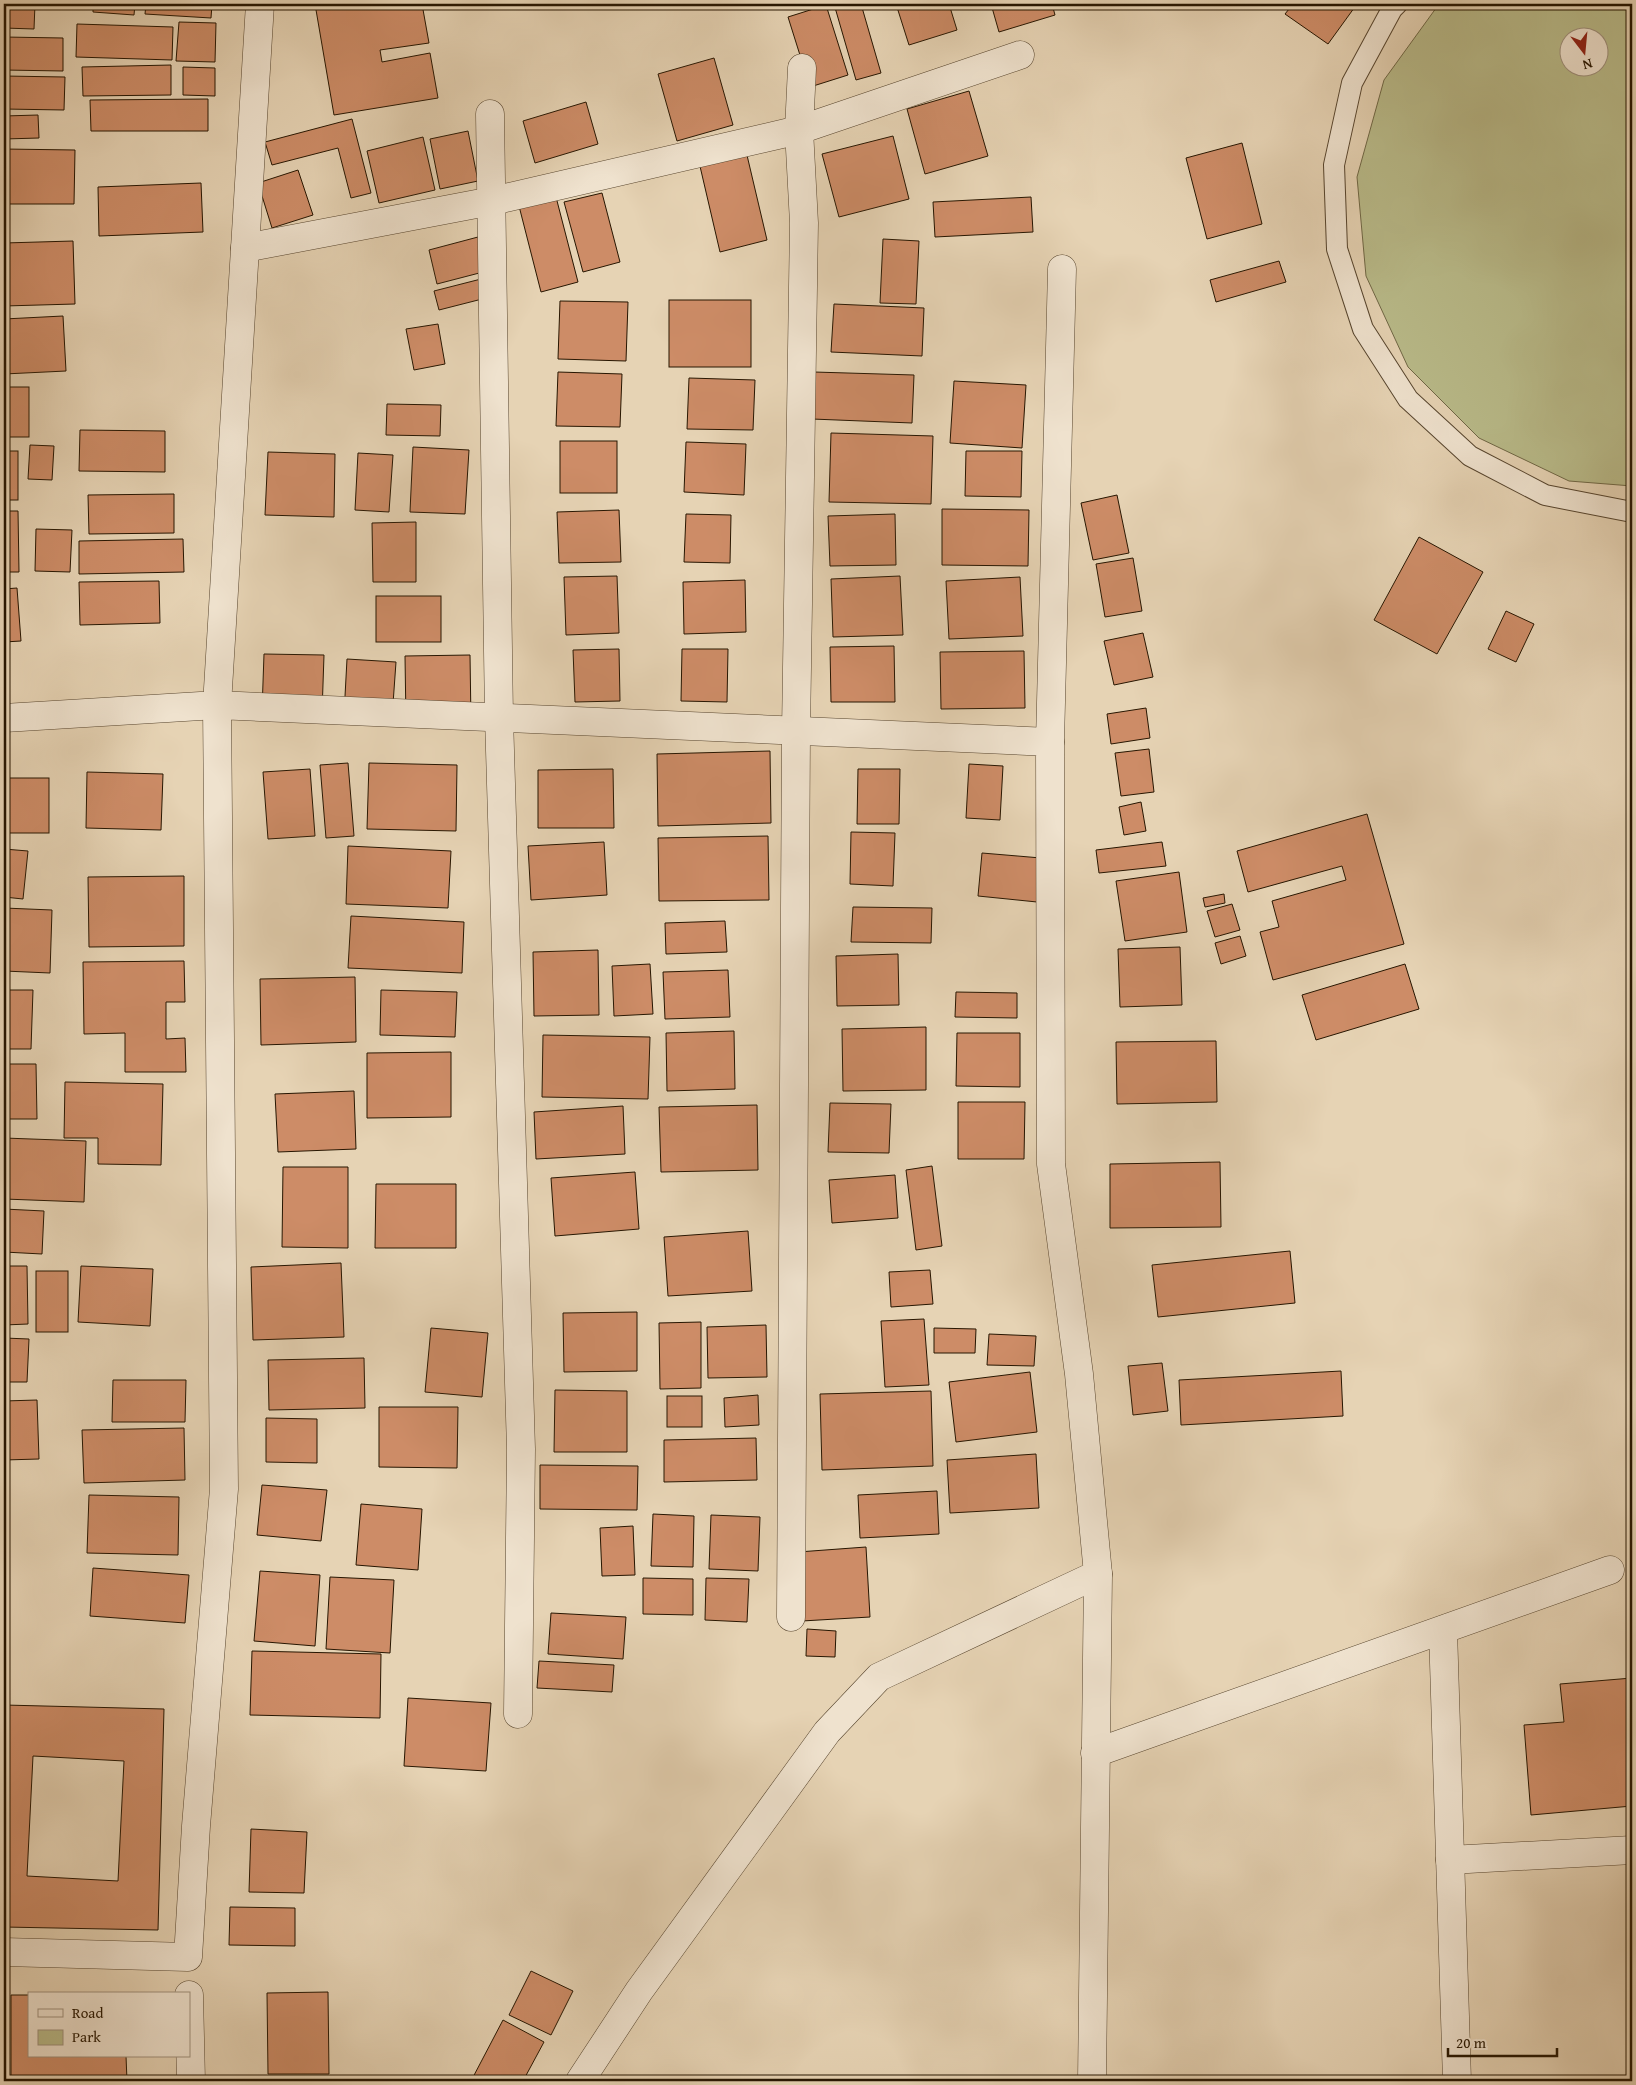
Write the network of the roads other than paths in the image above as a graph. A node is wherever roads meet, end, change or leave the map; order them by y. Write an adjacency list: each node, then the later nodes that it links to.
1 (260, 4): 8 (street)
2 (1397, 4): 10 (lane)
3 (1020, 55): 6 (street)
4 (802, 68): 6 (street)
5 (490, 114): 7 (street)
6 (799, 130): 7 (street); 14 (street)
7 (492, 201): 8 (street); 12 (street)
8 (245, 248): 11 (street)
9 (1062, 269): 15 (street)
10 (1632, 512)
11 (217, 706): 12 (street); 13 (street); 25 (street)
12 (498, 717): 14 (street); 20 (street)
13 (4, 718)
14 (796, 731): 15 (street); 18 (street)
15 (1050, 742): 17 (street)
16 (1610, 1570): 19 (street)
17 (1098, 1574): 21 (street); 29 (street)
18 (791, 1617)
19 (1443, 1630): 21 (street); 23 (street)
20 (518, 1714)
21 (1095, 1753): 30 (street)
22 (1632, 1850): 23 (street)
23 (1450, 1860): 31 (street)
24 (4, 1952): 25 (street)
25 (188, 1957): 26 (street)
26 (189, 1992)
27 (190, 2038): 28 (street)
28 (191, 2081)
29 (580, 2081)
30 (1092, 2081)
31 (1457, 2081)

